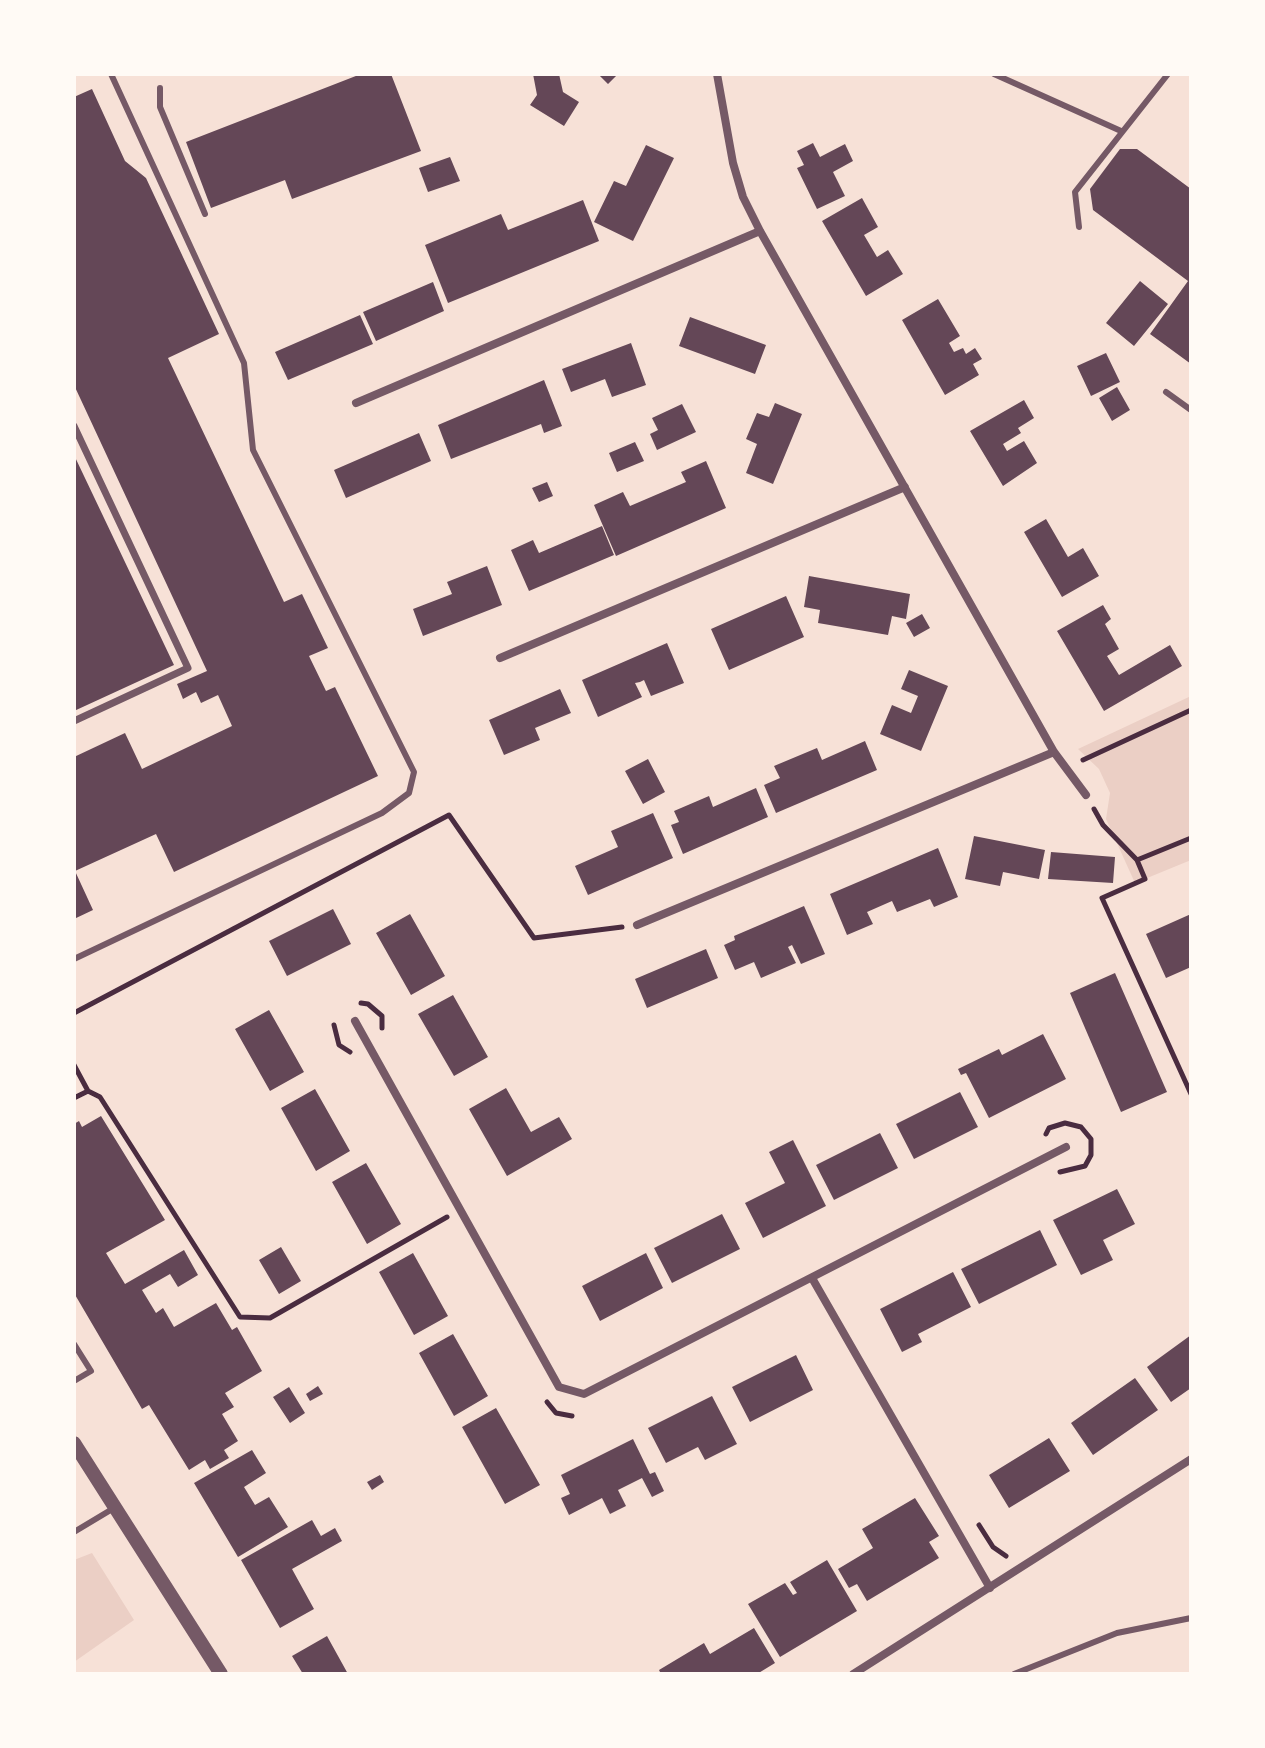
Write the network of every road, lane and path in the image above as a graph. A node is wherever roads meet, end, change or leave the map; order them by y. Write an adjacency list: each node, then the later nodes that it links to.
1 (111, 74): 24 (lane)
2 (717, 74): 9 (street)
3 (994, 74): 6 (lane)
4 (1168, 74): 6 (lane)
5 (160, 88): 7 (lane)
6 (1121, 131): 8 (lane)
7 (205, 214)
8 (1079, 227)
9 (760, 231): 11 (street); 14 (street)
10 (1166, 392): 12 (lane)
11 (356, 403)
12 (1191, 410)
13 (74, 426): 17 (street)
14 (905, 487): 15 (street); 18 (street)
15 (500, 658)
16 (1191, 710): 19 (path)
17 (74, 721)
18 (1054, 752): 19 (street); 23 (street)
19 (1064, 769): 20 (street)
20 (1086, 795): 22 (path)
21 (1191, 838): 22 (path)
22 (1137, 860): 33 (path)
23 (637, 925): 26 (path)
24 (74, 959)
25 (348, 1002): 29 (path)
26 (74, 1013)
27 (334, 1015): 30 (path)
28 (355, 1021): 39 (street)
29 (380, 1042)
30 (354, 1054)
31 (74, 1065): 32 (path)
32 (88, 1091): 34 (path); 40 (path)
33 (1191, 1094)
34 (74, 1098)
35 (1042, 1145): 37 (path)
36 (1066, 1147): 42 (street)
37 (1057, 1172)
38 (437, 1204): 40 (path)
39 (458, 1210): 40 (path); 42 (street)
40 (445, 1218): 41 (path)
41 (452, 1231)
42 (812, 1278): 53 (street)
43 (74, 1344): 44 (lane)
44 (74, 1381)
45 (543, 1394): 46 (path)
46 (572, 1416)
47 (74, 1443): 49 (street)
48 (1191, 1459): 53 (street)
49 (114, 1508): 51 (lane); 55 (street)
50 (976, 1520): 52 (path)
51 (74, 1532)
52 (1011, 1556)
53 (990, 1588): 56 (street)
54 (1191, 1618): 57 (lane)
55 (221, 1674)
56 (853, 1674)
57 (1014, 1674)

